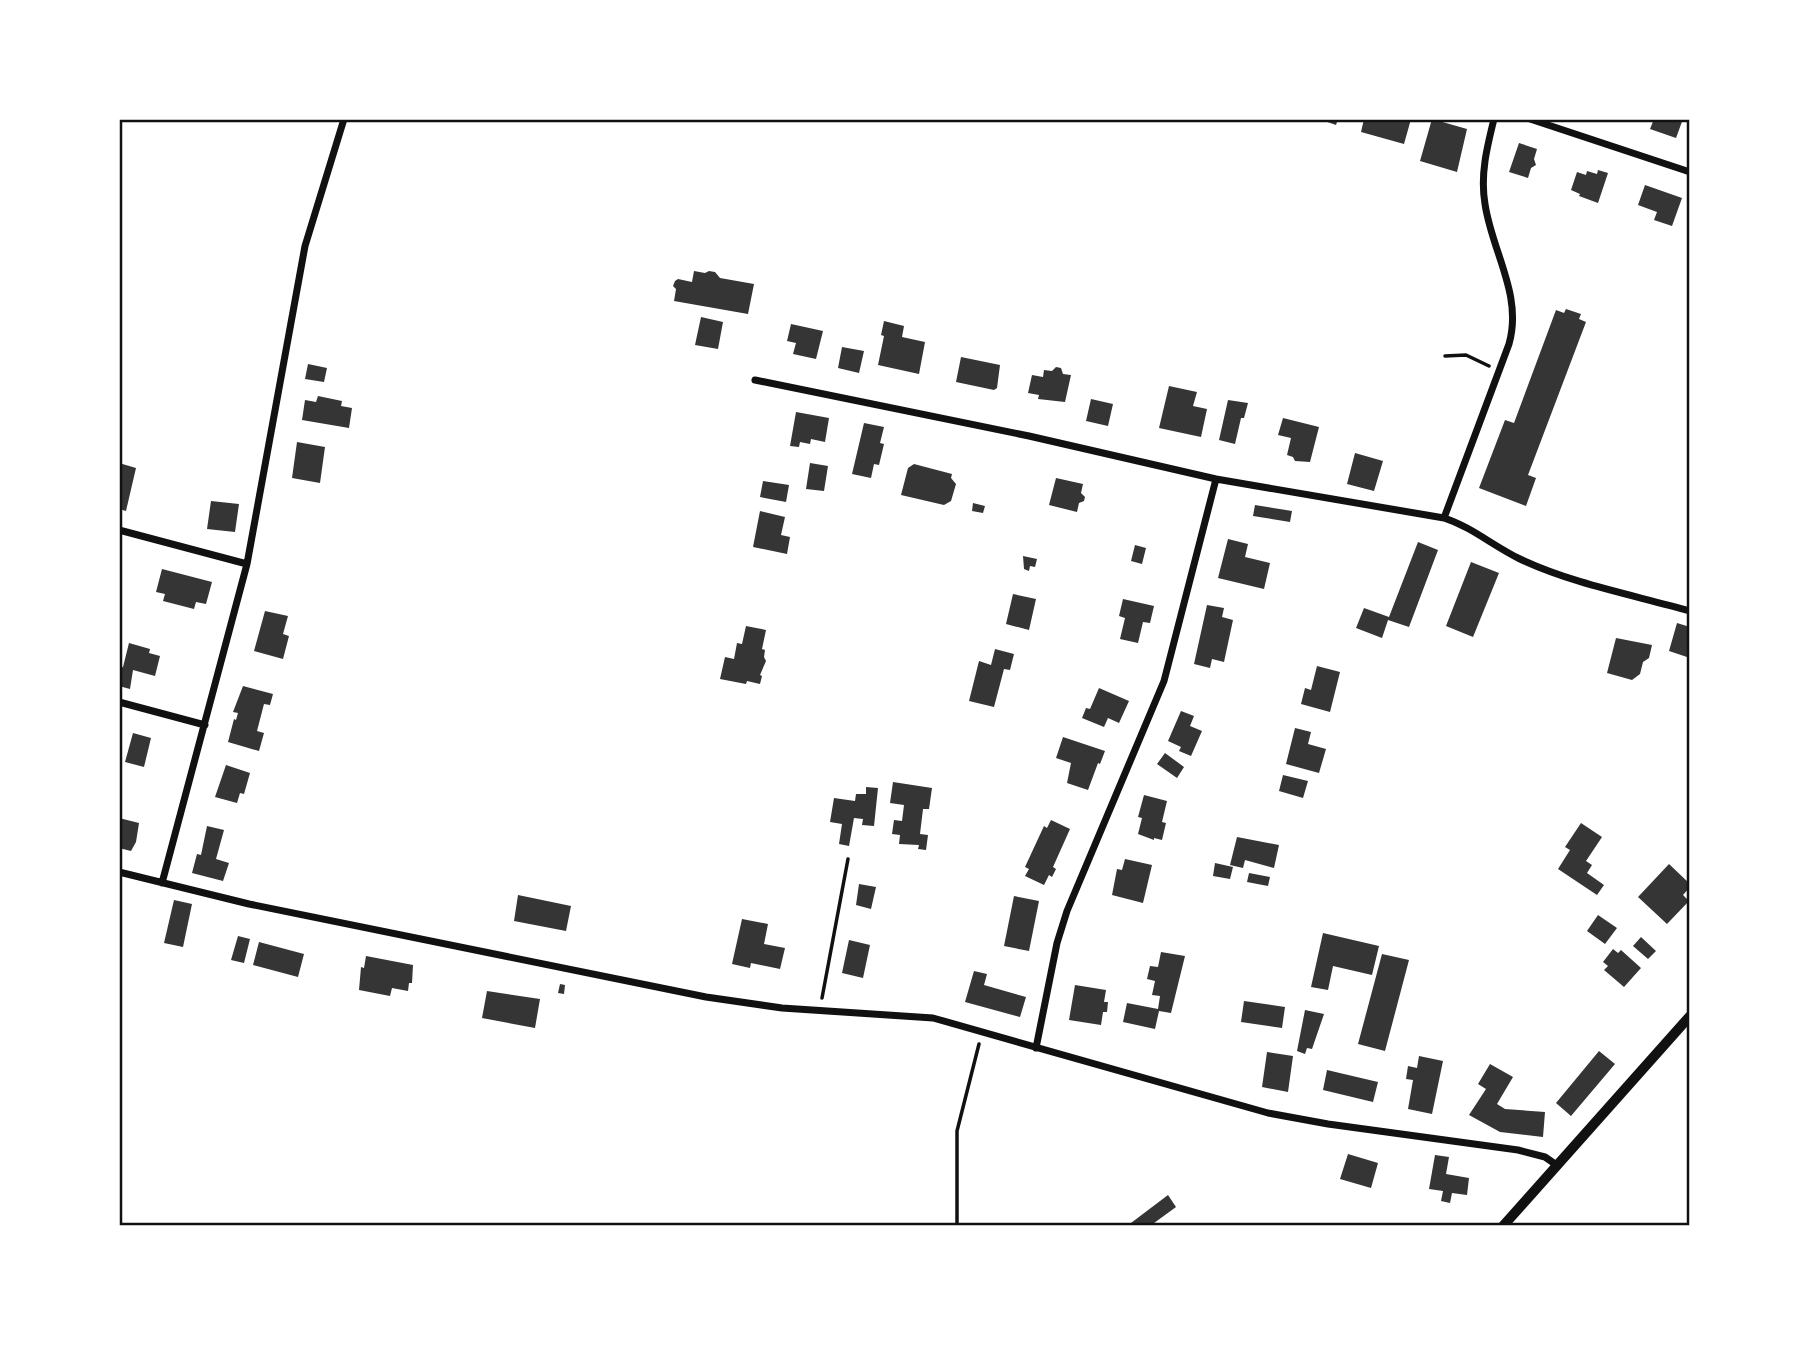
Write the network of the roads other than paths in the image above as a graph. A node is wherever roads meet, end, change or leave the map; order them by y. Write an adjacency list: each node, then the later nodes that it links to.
1 (344, 119): 9 (street)
2 (1494, 119): 7 (street)
3 (1531, 119): 4 (street)
4 (1690, 172)
5 (755, 380): 6 (street)
6 (1216, 479): 7 (street); 16 (street)
7 (1444, 518): 10 (street)
8 (119, 530): 9 (street)
9 (247, 564): 12 (street)
10 (1690, 611)
11 (119, 702): 12 (street)
12 (205, 724): 14 (street)
13 (119, 872): 14 (street)
14 (162, 883): 16 (street)
15 (1690, 1016): 17 (street)
16 (1036, 1048): 17 (street)
17 (1558, 1166): 18 (street)
18 (1503, 1226)

